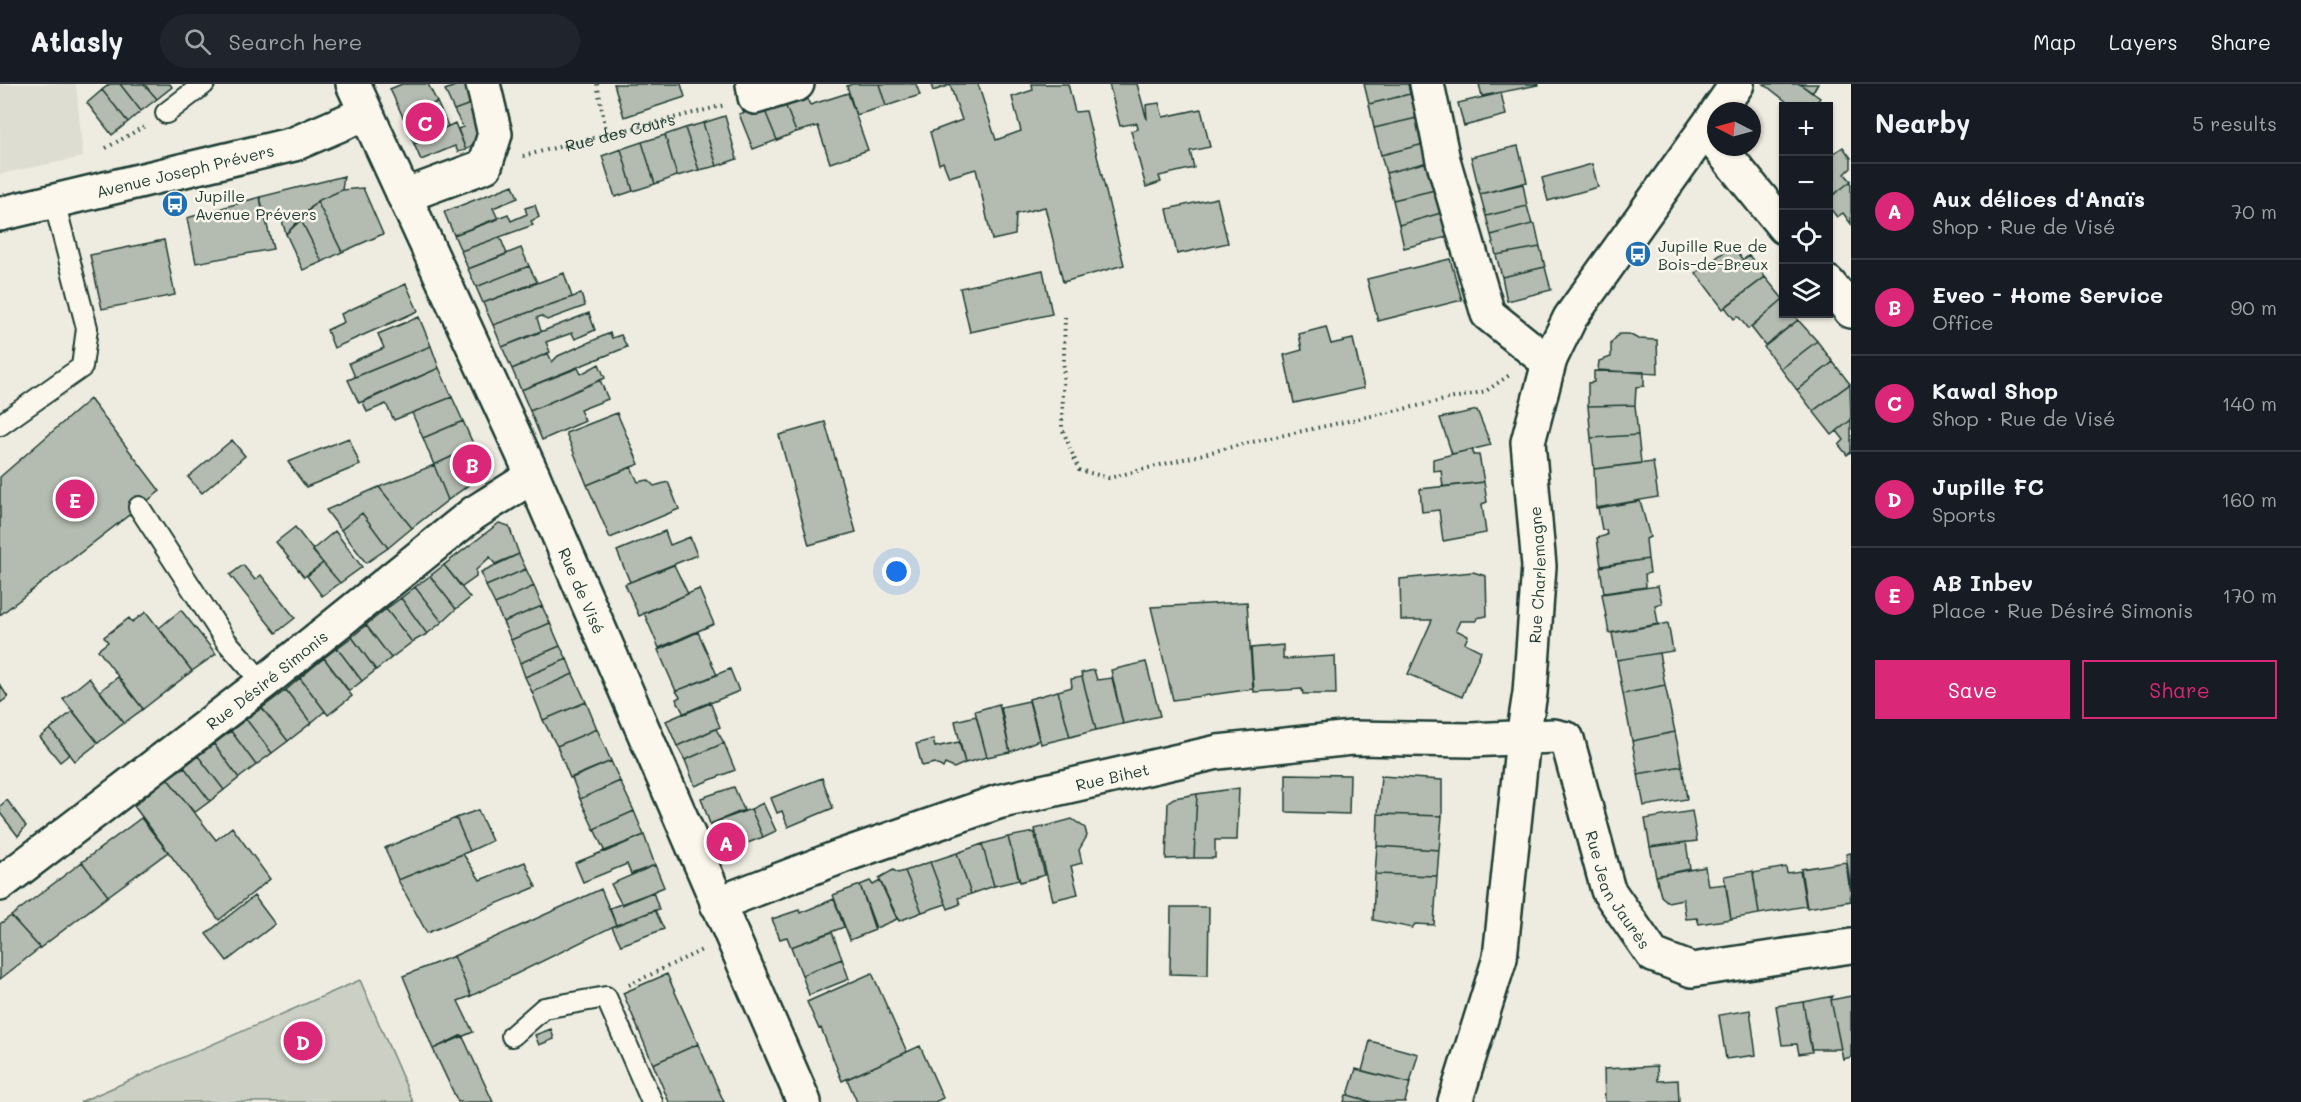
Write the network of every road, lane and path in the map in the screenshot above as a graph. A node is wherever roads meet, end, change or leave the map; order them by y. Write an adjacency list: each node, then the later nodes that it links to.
1 (204, 84): 10 (lane)
2 (353, 84): 11 (street, Rue de Visé)
3 (483, 84): 17 (street)
4 (597, 84): 12 (path)
5 (797, 84): 8 (street)
6 (1427, 84): 25 (street)
7 (1737, 84): 9 (street, Rue Charlemagne)
8 (754, 91): 12 (path, Rue des Cours)
9 (1728, 102)
10 (166, 113)
11 (366, 114): 18 (street, Rue de Visé); 19 (street, Avenue Joseph Prévers)
12 (607, 135): 17 (path, Rue des Cours)
13 (1707, 139): 25 (street, Rue Charlemagne)
14 (121, 141): 15 (path)
15 (106, 148)
16 (1734, 156): 21 (street)
17 (485, 166): 18 (street)
18 (404, 196): 27 (street, Rue de Visé)
19 (54, 201): 20 (street, Avenue Joseph Prévers); 26 (lane)
20 (0, 214)
21 (1779, 220)
22 (1833, 289): 23 (street)
23 (1851, 311)
24 (1065, 317): 25 (path)
25 (1545, 357): 30 (street, Rue Charlemagne)
26 (0, 425)
27 (533, 477): 29 (street, Rue Désiré Simonis); 32 (street, Rue de Visé)
28 (139, 507): 29 (lane)
29 (263, 683): 31 (street, Rue Désiré Simonis)
30 (1523, 738): 32 (street, Rue Bihet); 34 (street, Rue Jean Jaurès); 39 (street, Rue Charlemagne)
31 (0, 884)
32 (717, 904): 33 (street, Rue de Visé)
33 (731, 936): 35 (path); 38 (street, Rue de Visé)
34 (1851, 946)
35 (606, 997): 36 (lane); 37 (lane)
36 (512, 1036)
37 (652, 1102)
38 (804, 1102)
39 (1455, 1102)

